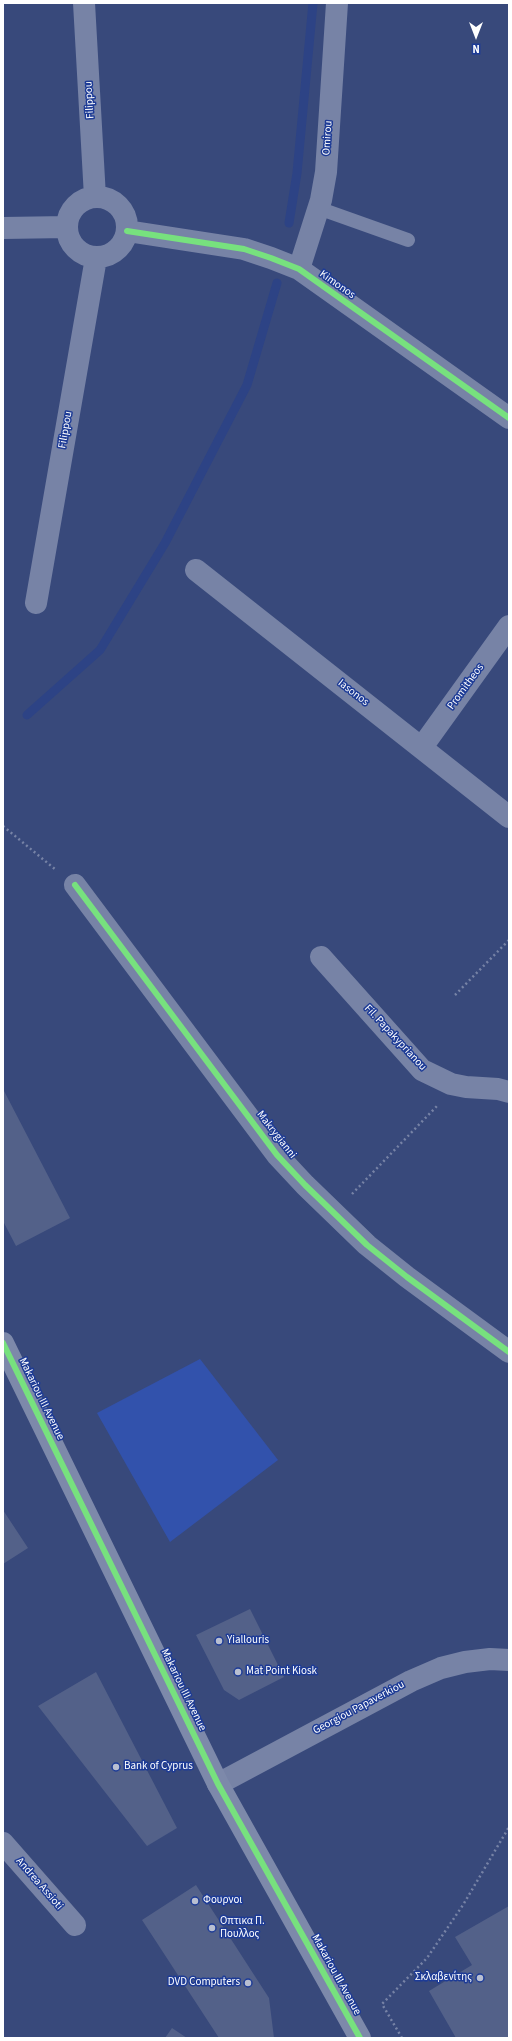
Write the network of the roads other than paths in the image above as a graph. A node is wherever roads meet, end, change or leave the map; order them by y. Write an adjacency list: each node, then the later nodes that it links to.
1 (84, 3): 3 (street, Filippou)
2 (337, 3): 4 (street, Omirou)
3 (95, 198): 5 (street); 7 (street)
4 (318, 208): 8 (lane); 10 (street, Omirou)
5 (67, 226): 6 (street); 9 (street)
6 (3, 228)
7 (127, 231): 9 (street); 10 (street, Kimonos)
8 (408, 240)
9 (96, 258): 13 (street, Filippou)
10 (299, 269): 11 (street, Kimonos)
11 (509, 418)
12 (196, 570): 15 (street, Iasonos)
13 (36, 603)
14 (509, 626): 15 (street, Promitheos)
15 (422, 747): 16 (street, Iasonos)
16 (509, 816)
17 (75, 885): 20 (street, Makrygianni)
18 (321, 957): 19 (street, Fil. Papakyprianou)
19 (509, 1092)
20 (509, 1352)
21 (5, 1355): 23 (street, Makariou III Avenue)
22 (509, 1660): 23 (street, Georgiou Papaverkiou)
23 (218, 1784): 26 (street, Makariou III Avenue)
24 (3, 1843): 25 (street, Andrea Assioti)
25 (75, 1925)
26 (360, 2038)

